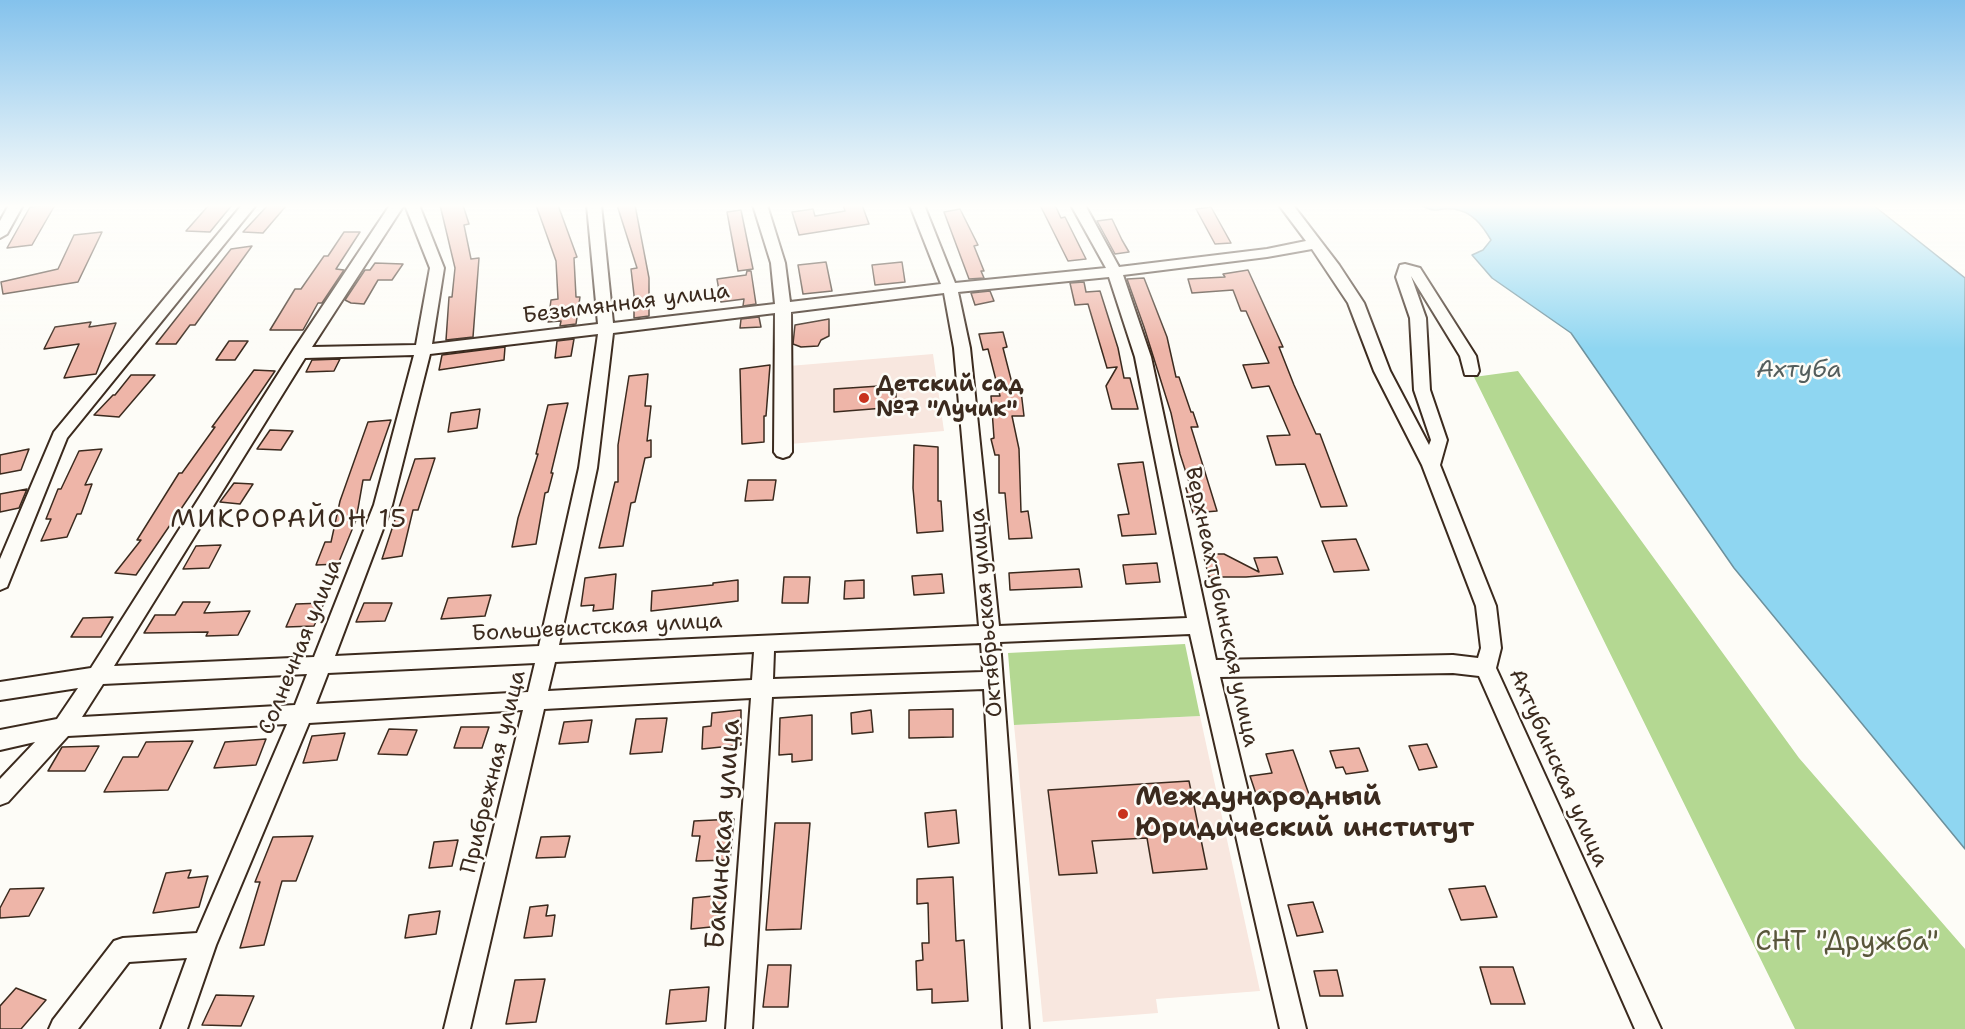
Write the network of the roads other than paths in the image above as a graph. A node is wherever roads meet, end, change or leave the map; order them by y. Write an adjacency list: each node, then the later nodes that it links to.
1 (207, 253): 19 (street)
2 (366, 253): 15 (street)
3 (431, 253): 14 (street, Солнечная улица)
4 (599, 253): 13 (street, Прибрежная улица)
5 (775, 253): 12 (street)
6 (936, 253): 11 (street, Октябрьская улица)
7 (1105, 253): 10 (street, Верхнеахтубинская улица)
8 (1267, 253): 10 (street, Безымянная улица)
9 (1322, 253): 18 (street, Ахтубинская улица)
10 (1115, 272): 11 (street, Безымянная улица); 20 (street, Верхнеахтубинская улица)
11 (950, 288): 12 (street, Безымянная улица); 21 (street, Октябрьская улица)
12 (783, 308): 13 (street, Безымянная улица); 17 (street)
13 (606, 330): 14 (street, Безымянная улица); 23 (street, Прибрежная улица)
14 (423, 350): 15 (street, Безымянная улица); 24 (street, Солнечная улица)
15 (300, 353): 27 (street)
16 (1471, 371): 18 (street)
17 (783, 452)
18 (1431, 465): 25 (street, Ахтубинская улица)
19 (0, 582)
20 (1198, 626): 21 (street, Большевистская улица); 26 (street, Верхнеахтубинская улица)
21 (990, 635): 22 (street, Большевистская улица); 28 (street, Октябрьская улица)
22 (765, 643): 23 (street, Большевистская улица); 29 (street, Бакинская улица)
23 (547, 654): 24 (street, Большевистская улица); 31 (street, Прибрежная улица)
24 (321, 666): 27 (street, Большевистская улица); 32 (street, Солнечная улица)
25 (1486, 668): 26 (street); 43 (street, Ахтубинская улица)
26 (1209, 670): 42 (street, Верхнеахтубинская улица)
27 (98, 676): 30 (street, Большевистская улица); 33 (street)
28 (994, 680): 29 (street); 41 (street, Октябрьская улица)
29 (764, 688): 31 (street); 40 (street, Бакинская улица)
30 (0, 692)
31 (536, 702): 32 (street); 39 (street, Прибрежная улица)
32 (302, 714): 33 (street); 36 (street, Солнечная улица)
33 (63, 727): 34 (street); 35 (street)
34 (0, 740)
35 (0, 795)
36 (204, 945): 37 (street); 38 (street, Солнечная улица)
37 (62, 1029)
38 (174, 1029)
39 (457, 1029)
40 (739, 1029)
41 (1016, 1029)
42 (1293, 1029)
43 (1648, 1029)

